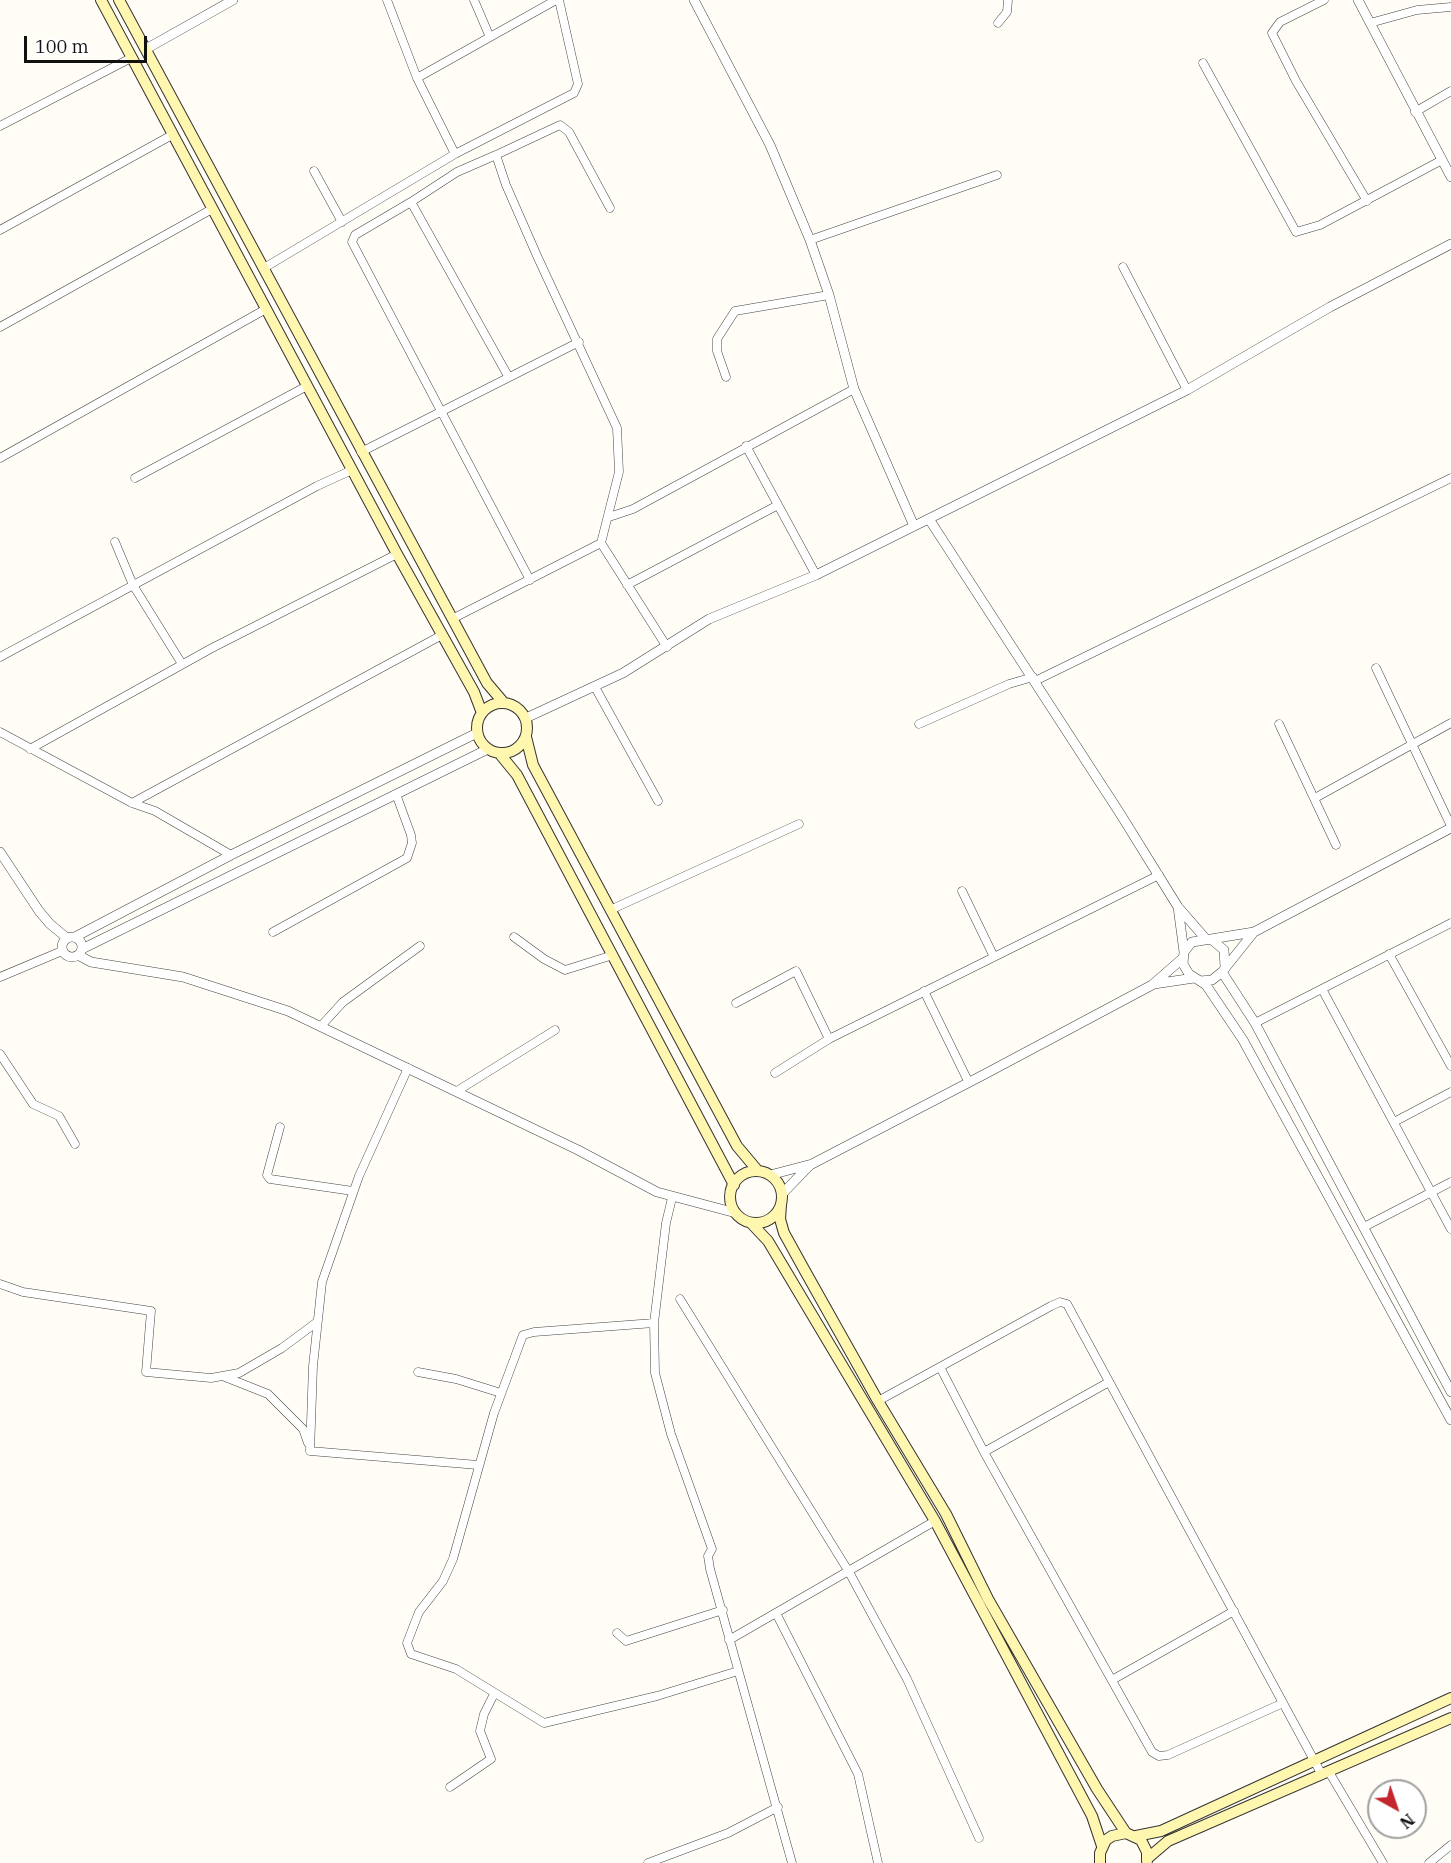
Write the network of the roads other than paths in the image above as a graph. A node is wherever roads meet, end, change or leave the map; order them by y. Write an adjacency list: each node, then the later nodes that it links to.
1 (101, 0): 16 (main road)
2 (119, 0): 15 (main road)
3 (233, 0): 15 (street)
4 (387, 0): 18 (street)
5 (474, 0): 14 (street)
6 (557, 0): 14 (street); 23 (street)
7 (694, 0): 35 (street)
8 (1008, 0): 12 (street)
9 (1323, 0): 29 (street)
10 (1358, 0): 13 (street)
11 (1451, 7): 13 (street)
12 (998, 23)
13 (1370, 23): 20 (street)
14 (489, 35): 18 (street)
15 (146, 49): 38 (main road)
16 (131, 58): 21 (street); 22 (main road)
17 (1203, 63): 29 (street)
18 (417, 78): 23 (street)
19 (1451, 91): 20 (street)
20 (1415, 112): 25 (street)
21 (0, 126)
22 (172, 135): 32 (main road); 34 (street)
23 (455, 154): 33 (street)
24 (496, 155): 30 (street); 31 (street); 42 (street)
25 (1442, 160): 28 (street); 29 (street)
26 (314, 171): 33 (street)
27 (997, 176): 35 (street)
28 (1451, 177)
29 (1366, 201)
30 (411, 202): 43 (street); 48 (street)
31 (610, 208)
32 (212, 209): 40 (main road); 41 (street)
33 (342, 222): 38 (street)
34 (0, 230)
35 (810, 240): 39 (street)
36 (1451, 244): 47 (street)
37 (1123, 267): 47 (street)
38 (264, 268): 50 (main road)
39 (829, 295): 44 (street); 46 (street)
40 (266, 309): 45 (main road); 51 (street)
41 (0, 327)
42 (579, 342): 43 (street); 56 (street)
43 (508, 376): 48 (street)
44 (726, 377)
45 (307, 386): 52 (main road); 53 (street)
46 (854, 388): 49 (street); 58 (street)
47 (1187, 390): 57 (street)
48 (440, 410): 50 (street); 63 (street)
49 (746, 446): 55 (street); 56 (street)
50 (362, 452): 66 (main road)
51 (0, 458)
52 (352, 470): 61 (main road); 64 (street)
53 (135, 478)
54 (1451, 478): 72 (street)
55 (778, 505): 62 (street); 65 (street)
56 (609, 517): 60 (street)
57 (929, 519): 58 (street); 72 (street)
58 (914, 526): 62 (street)
59 (115, 542): 64 (street)
60 (601, 543): 63 (street); 65 (street)
61 (397, 554): 67 (main road); 70 (street)
62 (816, 575): 68 (street)
63 (530, 580): 66 (street)
64 (133, 585): 69 (street); 70 (street)
65 (627, 585): 68 (street)
66 (452, 619): 74 (main road)
67 (442, 635): 75 (main road); 90 (street)
68 (667, 647): 73 (street)
69 (0, 657)
70 (182, 664): 84 (street)
71 (1376, 668): 83 (street)
72 (1034, 679): 78 (street); 96 (street)
73 (595, 687): 76 (street); 89 (street)
74 (504, 703): 75 (main road); 76 (main road)
75 (482, 713): 81 (main road)
76 (526, 718): 82 (main road)
77 (1451, 723): 83 (street)
78 (919, 724)
79 (1279, 724): 88 (street)
80 (0, 732): 84 (street)
81 (477, 733): 85 (main road); 95 (street)
82 (526, 736): 86 (main road); 99 (main road)
83 (1412, 744): 88 (street); 92 (street)
84 (30, 749): 90 (street)
85 (488, 749): 86 (main road); 87 (street)
86 (499, 753): 110 (main road)
87 (396, 794): 101 (street); 108 (street)
88 (1315, 798): 93 (street)
89 (658, 801)
90 (132, 803): 95 (street)
91 (799, 824): 99 (street)
92 (1451, 827): 102 (street)
93 (1336, 845)
94 (0, 852): 104 (street)
95 (231, 855): 104 (street)
96 (1160, 876): 98 (street); 112 (street)
97 (962, 891): 112 (street)
98 (1178, 907): 105 (street); 111 (street)
99 (610, 910): 135 (main road)
100 (1451, 923): 109 (street)
101 (273, 932)
102 (1254, 932): 105 (street); 113 (street)
103 (514, 937): 110 (street)
104 (71, 938): 107 (street); 108 (street)
105 (1208, 938): 111 (street); 113 (street)
106 (420, 946): 121 (street)
107 (62, 951): 108 (street); 114 (street)
108 (80, 952): 121 (street)
109 (1389, 954): 117 (street); 125 (street)
110 (613, 955): 138 (main road)
111 (1184, 955): 115 (street); 116 (street)
112 (994, 957): 118 (street)
113 (1223, 970): 115 (street); 120 (street)
114 (0, 977)
115 (1197, 980): 116 (street); 158 (street)
116 (1152, 985): 128 (street)
117 (1322, 989): 120 (street); 131 (street)
118 (924, 991): 123 (street); 128 (street)
119 (736, 1003): 123 (street)
120 (1255, 1023): 145 (street)
121 (321, 1026): 126 (street)
122 (555, 1030): 129 (street)
123 (829, 1039): 127 (street)
124 (0, 1054): 133 (street)
125 (1451, 1066)
126 (408, 1068): 129 (street); 139 (street)
127 (775, 1072)
128 (968, 1081): 134 (street)
129 (457, 1091): 141 (street)
130 (1451, 1092): 131 (street)
131 (1394, 1122): 140 (street)
132 (280, 1127): 139 (street)
133 (75, 1144)
134 (812, 1164): 136 (street); 142 (street)
135 (758, 1172): 136 (main road); 138 (main road)
136 (770, 1175): 142 (main road)
137 (1451, 1182): 140 (street)
138 (734, 1185): 143 (main road)
139 (353, 1191): 149 (street)
140 (1431, 1192): 145 (street); 146 (street)
141 (672, 1198): 143 (street); 150 (street)
142 (782, 1199): 144 (main road); 157 (main road)
143 (736, 1213): 144 (main road)
144 (751, 1223): 163 (main road)
145 (1364, 1227): 155 (street)
146 (1451, 1229)
147 (0, 1284): 153 (street)
148 (680, 1299): 164 (street)
149 (317, 1322): 153 (street); 160 (street)
150 (654, 1323): 156 (street); 165 (street)
151 (940, 1367): 154 (street); 157 (street); 161 (street)
152 (418, 1372): 156 (street)
153 (225, 1377): 160 (street)
154 (1109, 1382): 161 (street); 166 (street)
155 (1451, 1392)
156 (501, 1393): 162 (street)
157 (878, 1401): 180 (main road)
158 (1448, 1409): 159 (street)
159 (1451, 1420)
160 (310, 1451): 162 (street)
161 (984, 1452): 171 (street)
162 (478, 1465): 172 (street)
163 (935, 1521): 164 (street); 183 (main road)
164 (849, 1572): 167 (street); 181 (street)
165 (723, 1610): 168 (street); 169 (street)
166 (1234, 1611): 171 (street); 174 (street)
167 (776, 1613): 169 (street); 188 (street)
168 (617, 1632)
169 (729, 1641): 170 (street)
170 (738, 1671): 172 (street); 179 (street)
171 (1112, 1680): 174 (street)
172 (494, 1694): 178 (street)
173 (1451, 1698): 176 (main road)
174 (1283, 1703): 176 (street)
175 (1451, 1718): 177 (main road)
176 (1314, 1761): 177 (street); 180 (main road)
177 (1325, 1774): 184 (main road); 189 (street)
178 (450, 1787)
179 (778, 1807): 186 (street); 187 (street)
180 (1131, 1834): 183 (main road); 184 (main road)
181 (979, 1838)
182 (1451, 1845): 190 (street)
183 (1102, 1846): 185 (main road)
184 (1147, 1861)
185 (1099, 1862)
186 (648, 1863)
187 (792, 1863)
188 (878, 1863)
189 (1383, 1863)
190 (1429, 1863)

